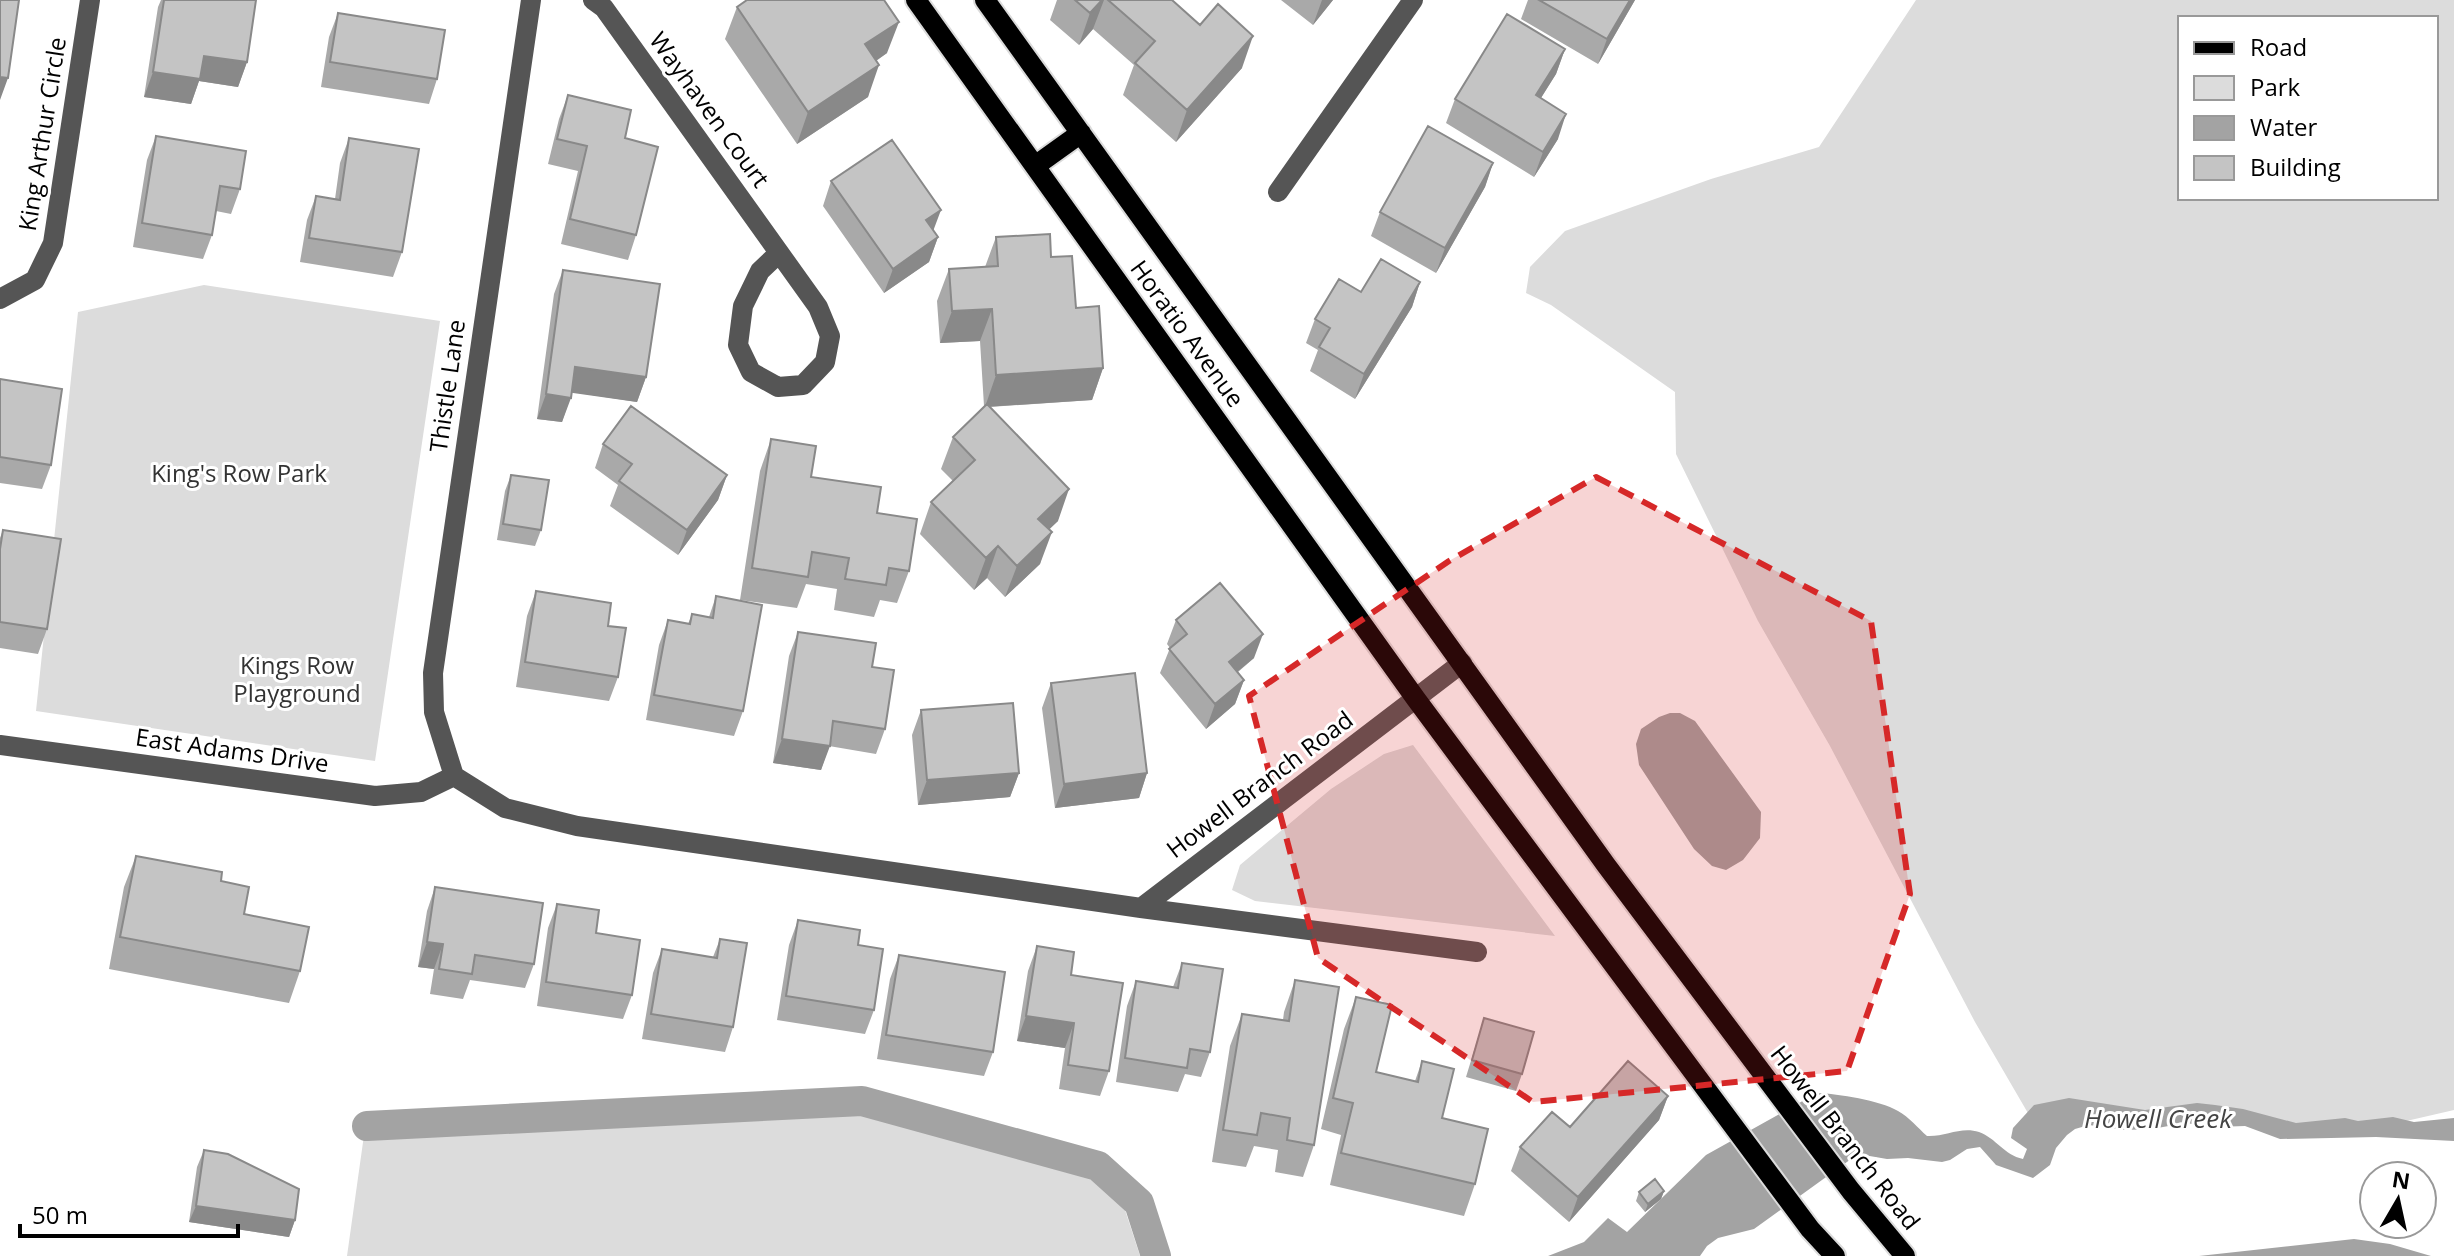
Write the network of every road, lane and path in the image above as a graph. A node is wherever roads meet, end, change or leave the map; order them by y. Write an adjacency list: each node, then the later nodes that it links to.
1 (90, 0): 11 (street, King Arthur Circle)
2 (531, 0): 15 (street, Thistle Lane)
3 (593, 0): 10 (street, Wayhaven Court)
4 (916, 0): 8 (main road, Horatio Avenue)
5 (985, 0): 7 (main road, Horatio Avenue)
6 (1413, 0): 9 (street)
7 (1081, 133): 8 (main road); 12 (main road, Horatio Avenue)
8 (1035, 166): 13 (main road, Horatio Avenue)
9 (1278, 192)
10 (779, 253): 10 (street, Wayhaven Court)
11 (0, 299)
12 (1462, 663): 13 (street, Howell Branch Road); 19 (main road, Howell Branch Road)
13 (1416, 699): 16 (street, Howell Branch Road); 18 (main road)
14 (0, 745): 15 (street, East Adams Drive)
15 (454, 776): 16 (street)
16 (1141, 908): 17 (street)
17 (1477, 952)
18 (1835, 1256)
19 (1905, 1256)

